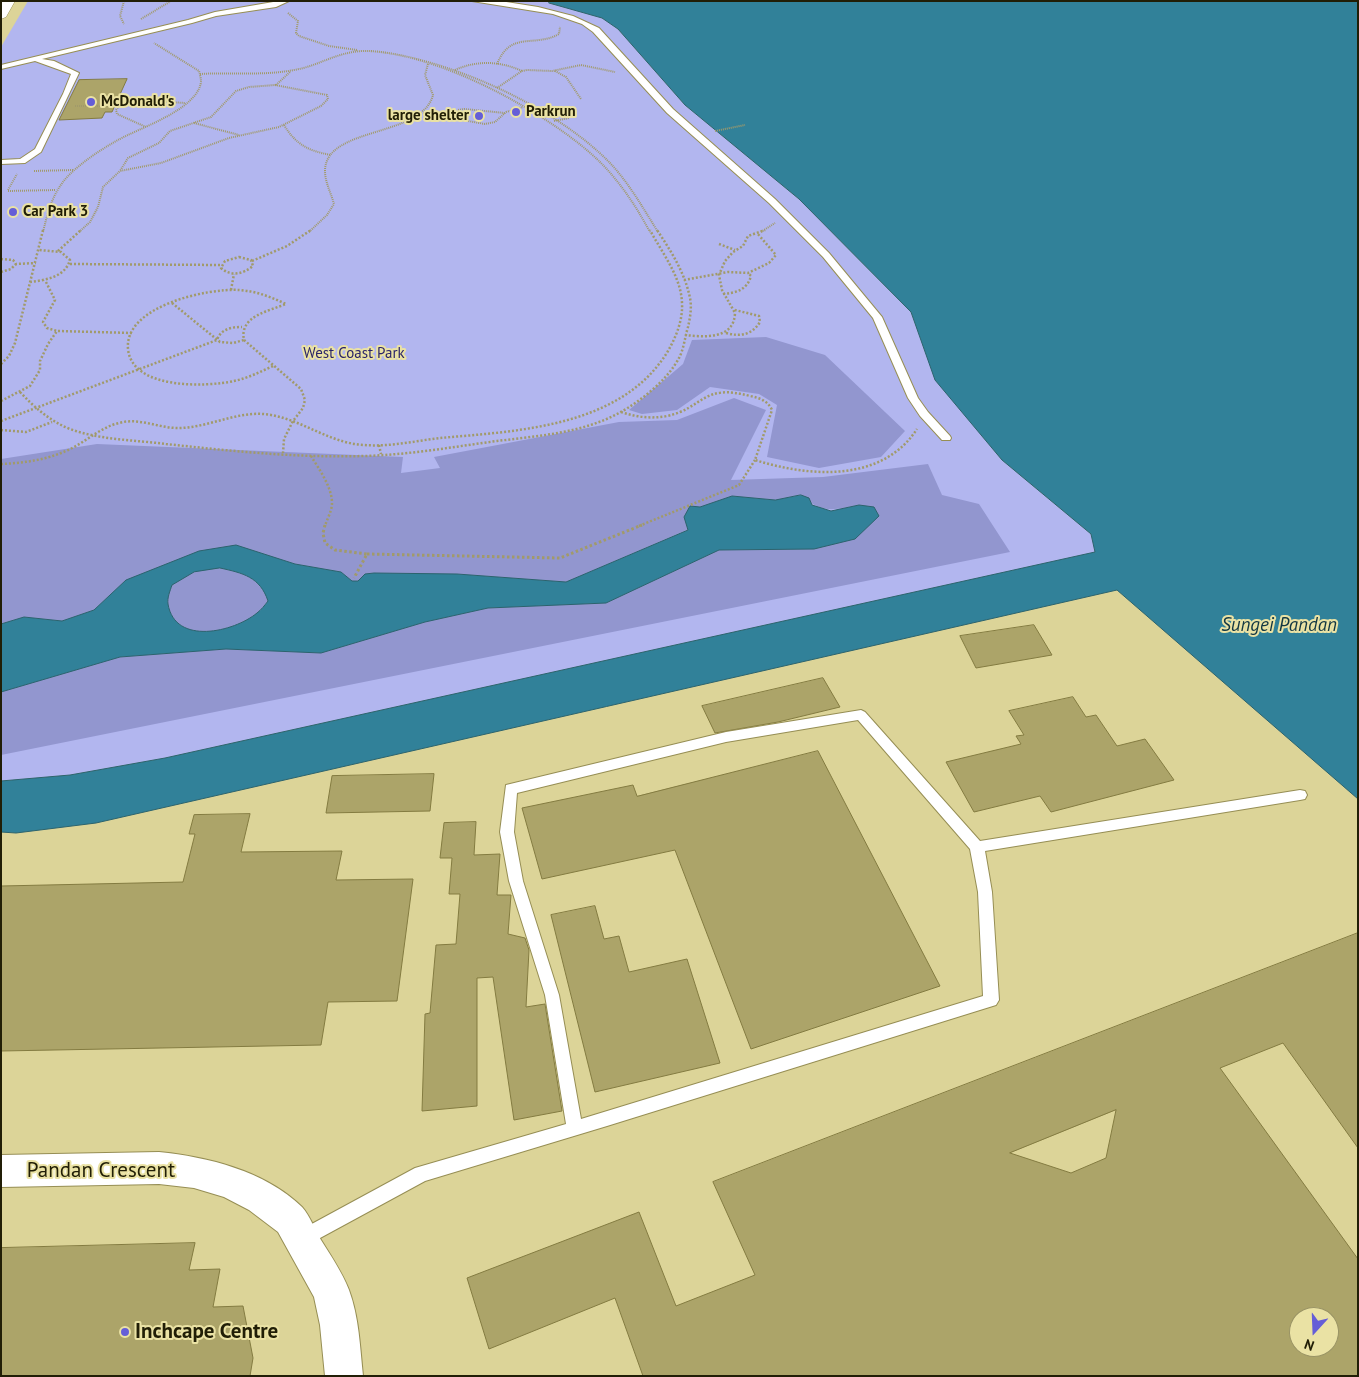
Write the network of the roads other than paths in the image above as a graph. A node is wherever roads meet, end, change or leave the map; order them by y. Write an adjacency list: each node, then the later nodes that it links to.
1 (8, 1): 4 (highway)
2 (286, 1): 5 (lane)
3 (475, 1): 10 (lane)
4 (1, 14)
5 (76, 48): 6 (lane); 7 (lane)
6 (1, 58)
7 (29, 60): 8 (lane); 9 (lane)
8 (1, 68)
9 (1, 162)
10 (946, 438)
11 (1300, 795): 12 (lane)
12 (977, 847): 13 (lane); 13 (lane)
13 (575, 1128): 15 (lane)
14 (1, 1171): 15 (street, Pandan Crescent)
15 (301, 1239): 16 (street, Pandan Crescent)
16 (344, 1376)

